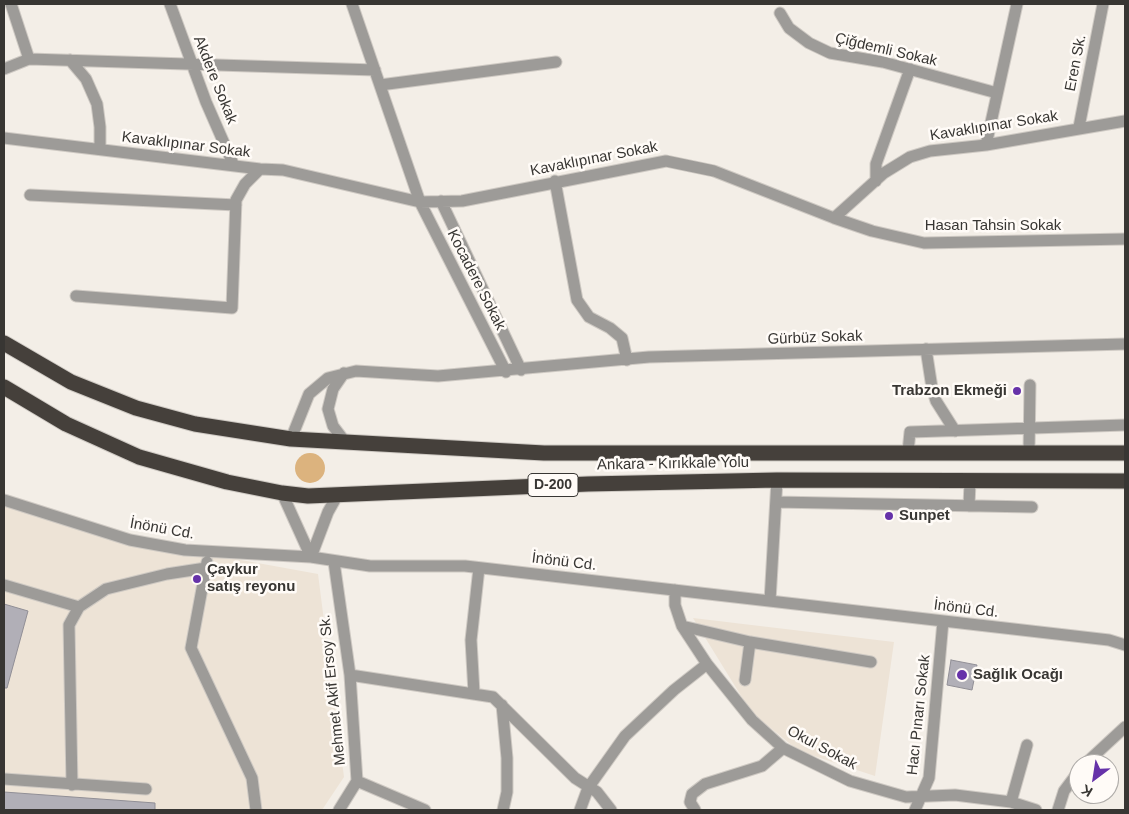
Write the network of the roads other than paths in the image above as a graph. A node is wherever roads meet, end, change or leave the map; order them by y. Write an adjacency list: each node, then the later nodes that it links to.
1 (11, 4): 7 (street)
2 (170, 4): 10 (street, Akdere Sokak)
3 (352, 4): 13 (street, Kocadere Sokak)
4 (1017, 4): 15 (street)
5 (1103, 4): 17 (street, Eren Sk.)
6 (780, 14): 12 (street, Çiğdemli Sokak)
7 (29, 59): 8 (street); 11 (street)
8 (70, 60): 10 (street); 20 (street)
9 (556, 62): 14 (street)
10 (191, 64): 13 (street); 21 (street, Akdere Sokak)
11 (4, 69)
12 (910, 69): 15 (street, Çiğdemli Sokak); 23 (street)
13 (375, 70): 14 (street, Kocadere Sokak)
14 (380, 85): 26 (street, Kocadere Sokak)
15 (997, 93): 19 (street)
16 (1125, 121): 17 (street, Kavaklıpınar Sokak)
17 (1079, 127): 19 (street, Kavaklıpınar Sokak)
18 (4, 138): 20 (street, Kavaklıpınar Sokak)
19 (986, 145): 23 (street, Kavaklıpınar Sokak)
20 (100, 148): 21 (street, Kavaklıpınar Sokak)
21 (234, 166): 22 (street, Kavaklıpınar Sokak)
22 (260, 169): 26 (street, Kavaklıpınar Sokak); 28 (street)
23 (876, 181): 29 (street, Kavaklıpınar Sokak)
24 (555, 182): 27 (street, Kavaklıpınar Sokak); 29 (street, Kavaklıpınar Sokak); 35 (street)
25 (30, 195): 28 (street)
26 (420, 202): 27 (street, Kavaklıpınar Sokak); 37 (street, Kocadere Sokak)
27 (441, 202): 36 (street, Kocadere Sokak)
28 (236, 205): 31 (street)
29 (834, 218): 30 (street, Hasan Tahsin Sokak)
30 (1125, 239)
31 (76, 296)
32 (4, 342): 44 (highway, Ankara - Kırıkkale Yolu / D-200)
33 (1125, 344): 34 (street, Gürbüz Sokak)
34 (926, 349): 35 (street, Gürbüz Sokak); 43 (street)
35 (627, 360): 36 (street, Gürbüz Sokak)
36 (521, 370): 37 (street, Gürbüz Sokak)
37 (506, 372): 38 (street, Gürbüz Sokak)
38 (344, 373): 44 (street, Gürbüz Sokak); 45 (street)
39 (1030, 385): 42 (street)
40 (4, 387): 52 (highway, Ankara - Kırıkkale Yolu / D-200)
41 (1125, 425): 42 (street)
42 (1028, 429): 43 (street); 47 (street)
43 (955, 431): 46 (street)
44 (290, 439): 45 (highway, Ankara - Kırıkkale Yolu / D-200)
45 (346, 443): 46 (highway, Ankara - Kırıkkale Yolu / D-200)
46 (908, 452): 47 (highway, Ankara - Kırıkkale Yolu / D-200)
47 (1030, 452): 48 (highway, Ankara - Kırıkkale Yolu / D-200)
48 (1125, 453)
49 (777, 480): 51 (highway, Ankara - Kırıkkale Yolu / D-200); 53 (highway, Ankara - Kırıkkale Yolu / D-200); 55 (street)
50 (1125, 480): 51 (highway, Ankara - Kırıkkale Yolu / D-200)
51 (970, 482): 56 (street)
52 (282, 493): 53 (highway, Ankara - Kırıkkale Yolu / D-200); 59 (street)
53 (337, 496): 59 (street)
54 (4, 500): 58 (street, İnönü Cd.)
55 (776, 502): 56 (street); 65 (street)
56 (969, 506): 57 (street)
57 (1032, 507)
58 (209, 551): 59 (street, İnönü Cd.); 61 (street)
59 (311, 557): 60 (street, İnönü Cd.)
60 (334, 562): 62 (street, İnönü Cd.); 73 (street, Mehmet Akif Ersoy Sk.)
61 (206, 568): 66 (street); 89 (street)
62 (479, 568): 64 (street, İnönü Cd.); 75 (street)
63 (4, 585): 66 (street)
64 (675, 590): 65 (street, İnönü Cd.); 68 (street, Okul Sokak)
65 (770, 601): 67 (street, İnönü Cd.)
66 (79, 607): 84 (street)
67 (944, 621): 70 (street, İnönü Cd.); 87 (street, Hacı Pınarı Sokak)
68 (682, 626): 69 (street); 72 (street, Okul Sokak)
69 (750, 642): 71 (street); 74 (street)
70 (1125, 645)
71 (871, 662)
72 (707, 664): 79 (street, Okul Sokak); 85 (street)
73 (350, 675): 75 (street); 82 (street, Mehmet Akif Ersoy Sk.)
74 (745, 680)
75 (474, 693): 76 (street)
76 (502, 705): 85 (street); 92 (street)
77 (1125, 728): 80 (street)
78 (1027, 745): 88 (street)
79 (783, 748): 87 (street, Okul Sokak); 95 (street)
80 (1096, 754)
81 (4, 779): 84 (street)
82 (357, 781): 90 (street, Mehmet Akif Ersoy Sk.); 91 (street)
83 (1069, 784): 98 (street)
84 (72, 785): 86 (street)
85 (588, 788): 93 (street); 94 (street)
86 (146, 789)
87 (921, 797): 88 (street, Okul Sokak); 96 (street, Hacı Pınarı Sokak)
88 (1011, 802): 97 (street, Okul Sokak)
89 (256, 810)
90 (339, 810)
91 (425, 810)
92 (503, 810)
93 (580, 810)
94 (611, 810)
95 (695, 810)
96 (915, 810)
97 (1036, 810)
98 (1058, 810)

